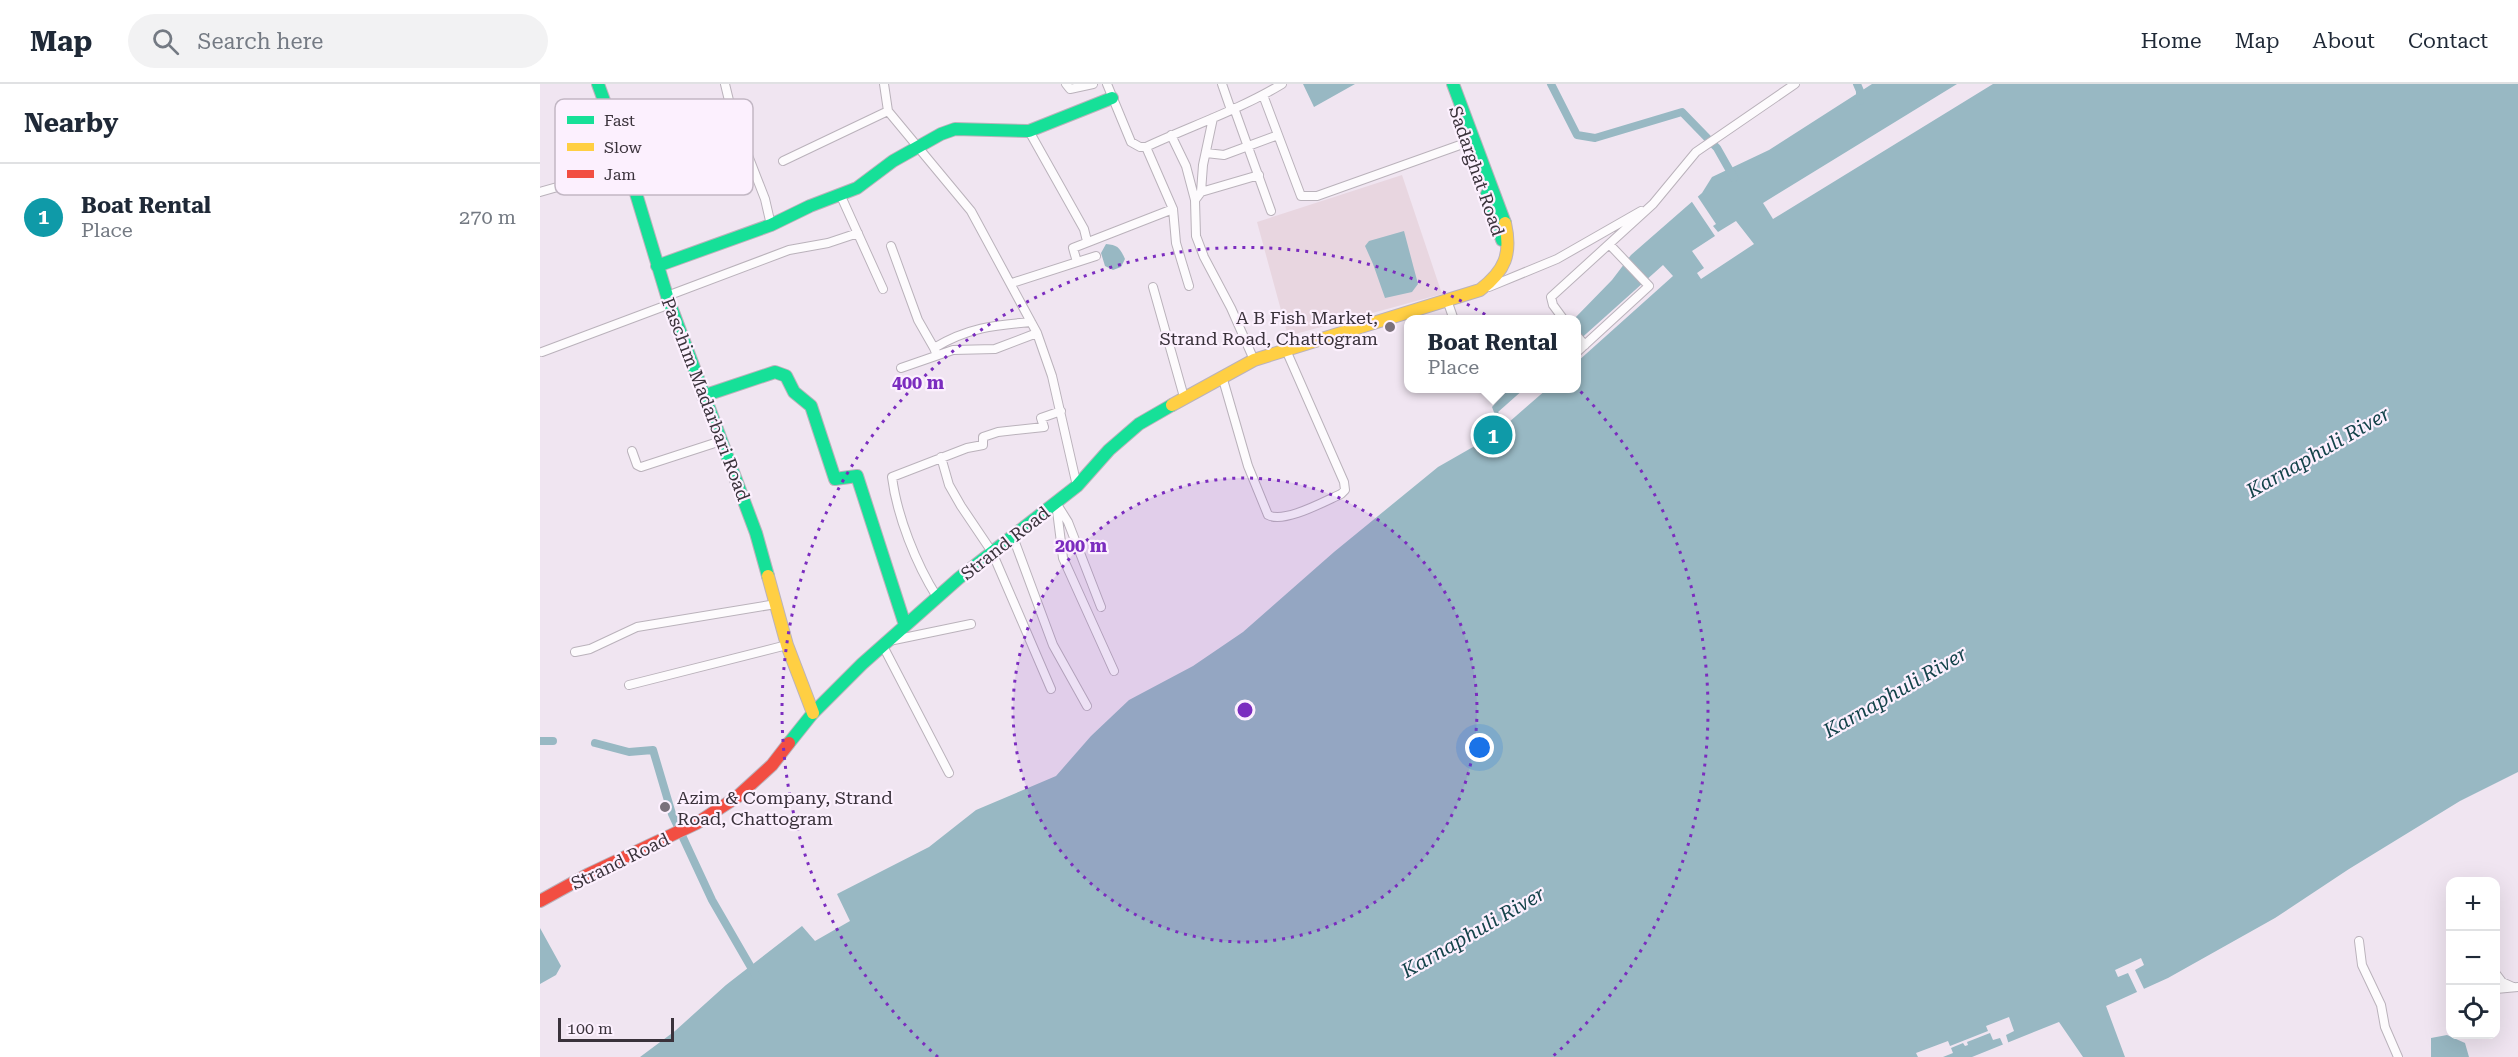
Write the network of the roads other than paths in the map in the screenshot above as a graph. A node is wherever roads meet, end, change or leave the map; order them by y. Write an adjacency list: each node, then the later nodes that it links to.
1 (598, 84): 14 (street, Paschim Madarbari Road)
2 (725, 84): 15 (street)
3 (884, 84): 17 (street)
4 (1066, 84): 5 (street)
5 (1093, 84)
6 (1107, 84): 13 (street)
7 (1222, 84): 16 (street)
8 (1282, 84): 12 (street)
9 (1446, 84): 22 (street, Sadarghat Road)
10 (1453, 84): 22 (street, Sadarghat Road)
11 (1795, 84): 36 (street)
12 (1263, 95): 16 (street); 21 (street)
13 (1112, 98): 19 (street); 24 (street)
14 (603, 99)
15 (729, 99)
16 (1232, 109): 18 (street); 25 (street)
17 (888, 111): 23 (street); 27 (street)
18 (1213, 118): 20 (street); 26 (street)
19 (1029, 130): 23 (street); 41 (street)
20 (1171, 135): 24 (street); 35 (street)
21 (1278, 135): 22 (street); 25 (street)
22 (1471, 141): 45 (street, Sadarghat Road)
23 (916, 147): 33 (street); 48 (street)
24 (1146, 147): 37 (street)
25 (1248, 147): 26 (street); 29 (street)
26 (1206, 153): 32 (street)
27 (783, 160)
28 (753, 168): 39 (street)
29 (1259, 176): 32 (street); 38 (street)
30 (555, 188): 31 (street)
31 (540, 192)
32 (1201, 192): 35 (street)
33 (840, 194): 39 (street); 40 (street)
34 (636, 195): 47 (street, Paschim Madarbari Road)
35 (1195, 200): 65 (street)
36 (1653, 204): 42 (street); 52 (street)
37 (1173, 209): 41 (street); 49 (street)
38 (1271, 212)
39 (771, 225): 47 (street)
40 (858, 233): 51 (street); 53 (street)
41 (1088, 241): 46 (street)
42 (1610, 245): 56 (street); 60 (street)
43 (891, 246): 64 (street)
44 (1096, 256): 46 (street)
45 (1506, 256): 52 (street, Strand Road)
46 (1077, 262): 48 (street)
47 (657, 266): 53 (street, Paschim Madarbari Road)
48 (1012, 283): 57 (street)
49 (1189, 286)
50 (1153, 287): 69 (street)
51 (884, 289)
52 (1480, 290): 54 (street, Strand Road)
53 (668, 300): 63 (street); 68 (street, Paschim Madarbari Road)
54 (1447, 300): 55 (street); 62 (street, Strand Road)
55 (1452, 315)
56 (1560, 315)
57 (1031, 322): 58 (street); 64 (street)
58 (1037, 333): 64 (street); 70 (street)
59 (1581, 340): 60 (street)
60 (1585, 345): 61 (street)
61 (1581, 348)
62 (1286, 350): 65 (street, Strand Road); 67 (street)
63 (542, 352)
64 (936, 352): 66 (street)
65 (1254, 360): 67 (street, Strand Road)
66 (901, 368)
67 (1222, 376): 69 (street, Strand Road)
68 (703, 396): 71 (street, Paschim Madarbari Road); 82 (street)
69 (1184, 397): 74 (street, Strand Road)
70 (1061, 411): 73 (street); 74 (street)
71 (721, 441): 72 (street); 79 (street, Paschim Madarbari Road)
72 (632, 451)
73 (941, 458): 77 (street); 78 (street)
74 (1077, 486): 75 (street, Strand Road)
75 (1056, 504): 76 (street, Strand Road); 80 (street); 86 (street)
76 (1013, 537): 77 (street, Strand Road); 89 (street)
77 (992, 552): 78 (street, Strand Road); 88 (street)
78 (937, 597): 82 (street, Strand Road)
79 (777, 604): 84 (street, Paschim Madarbari Road); 85 (street)
80 (1101, 607)
81 (971, 624): 83 (street)
82 (905, 625): 83 (street, Strand Road)
83 (885, 643): 90 (street, Strand Road); 91 (street)
84 (787, 645): 87 (street); 90 (street, Paschim Madarbari Road)
85 (574, 652)
86 (1114, 671)
87 (629, 685)
88 (1051, 688)
89 (1087, 706)
90 (813, 713): 92 (street, Strand Road)
91 (949, 773)
92 (540, 901)
93 (2359, 941): 97 (street)
94 (2500, 979): 95 (street)
95 (2516, 987): 96 (street)
96 (2500, 989)
97 (2398, 1057)

